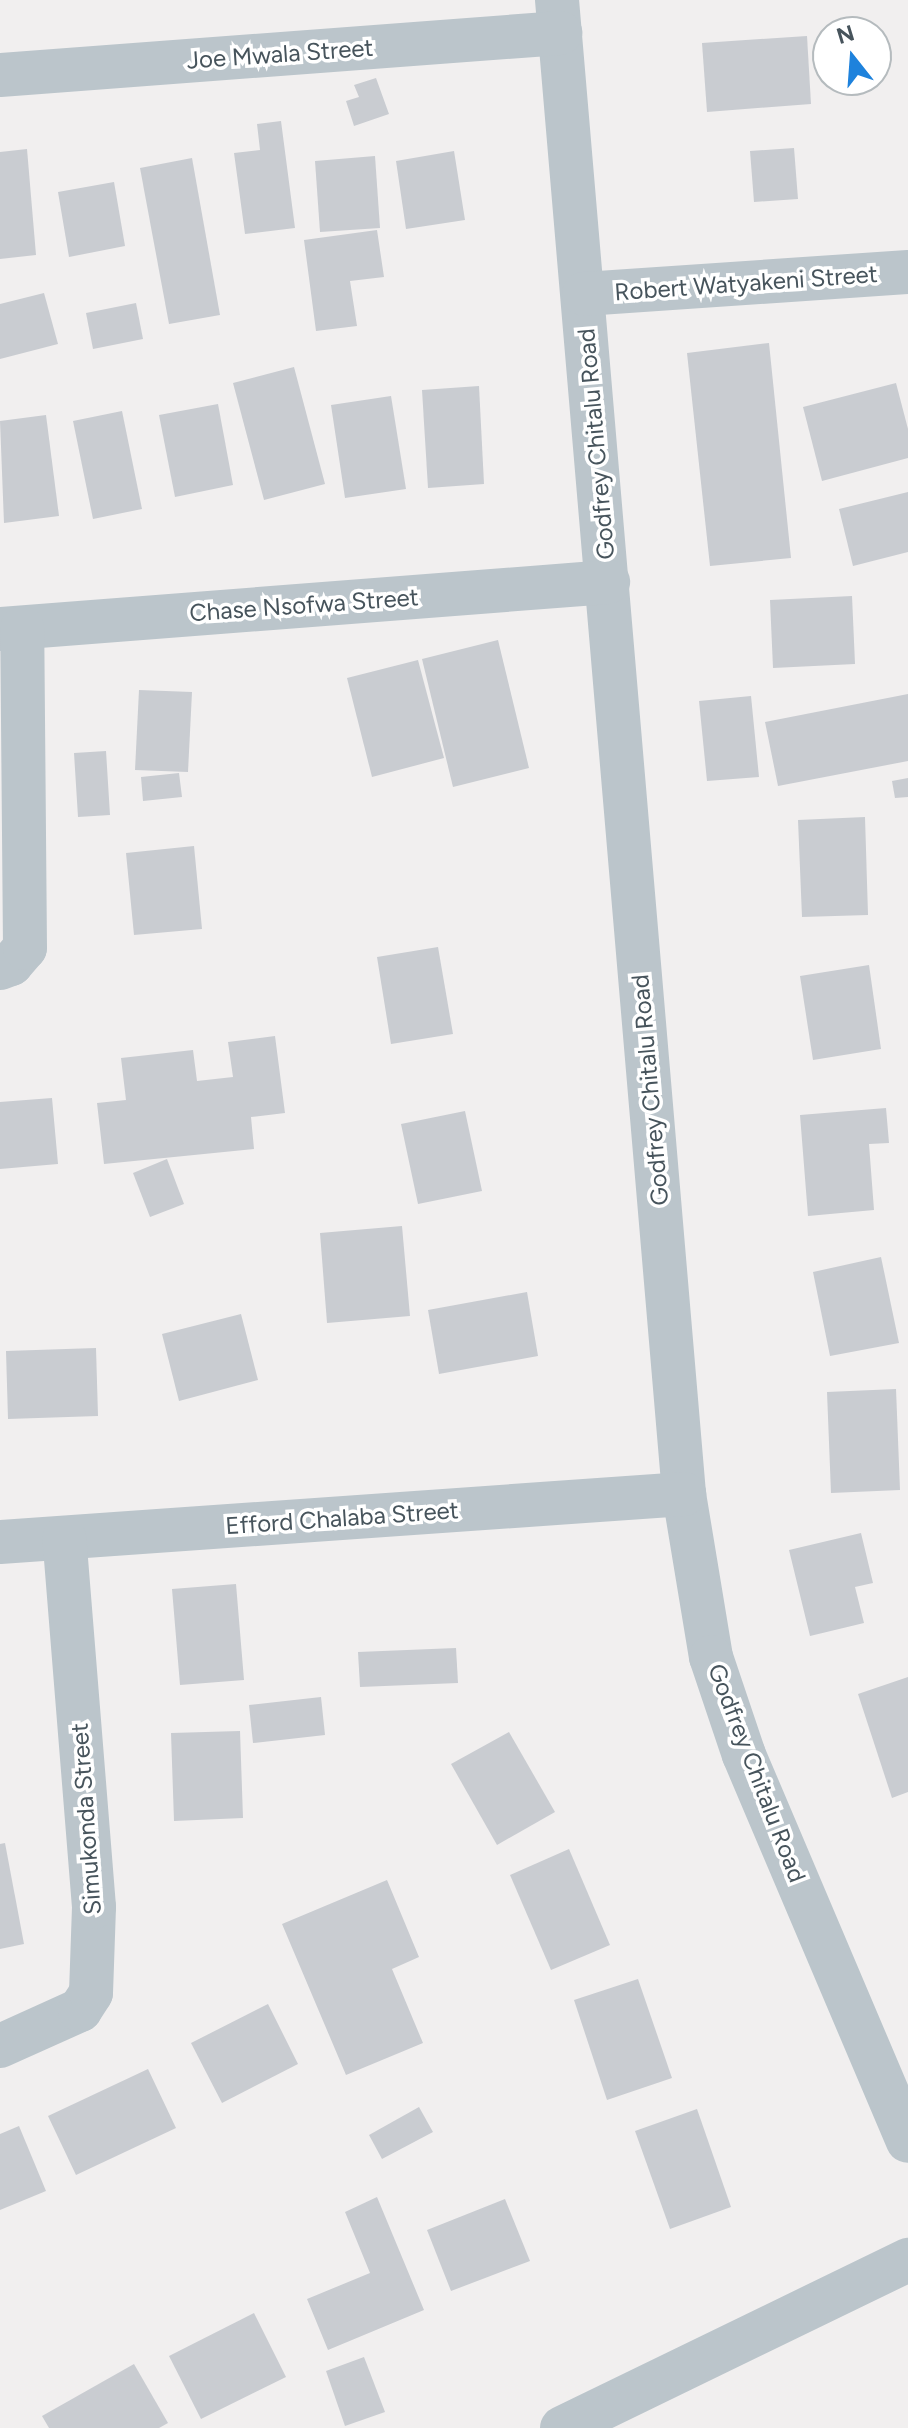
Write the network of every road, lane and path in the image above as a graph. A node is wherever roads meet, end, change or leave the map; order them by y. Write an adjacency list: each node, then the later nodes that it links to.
1 (558, 17): 2 (street, Joe Mwala Street); 4 (street, Godfrey Chitalu Road)
2 (0, 75)
3 (908, 272): 4 (street, Robert Watyakeni Street)
4 (584, 294): 5 (street, Godfrey Chitalu Road)
5 (608, 582): 6 (street, Chase Nsofwa Street); 8 (street, Godfrey Chitalu Road)
6 (11, 628): 7 (street)
7 (0, 968)
8 (684, 1494): 9 (street, Efford Chalaba Street); 12 (street, Godfrey Chitalu Road)
9 (64, 1538): 10 (street, Efford Chalaba Street); 11 (street, Simukonda Street)
10 (0, 1542)
11 (0, 2046)
12 (908, 2141)
13 (908, 2260): 14 (street)
14 (562, 2428)

